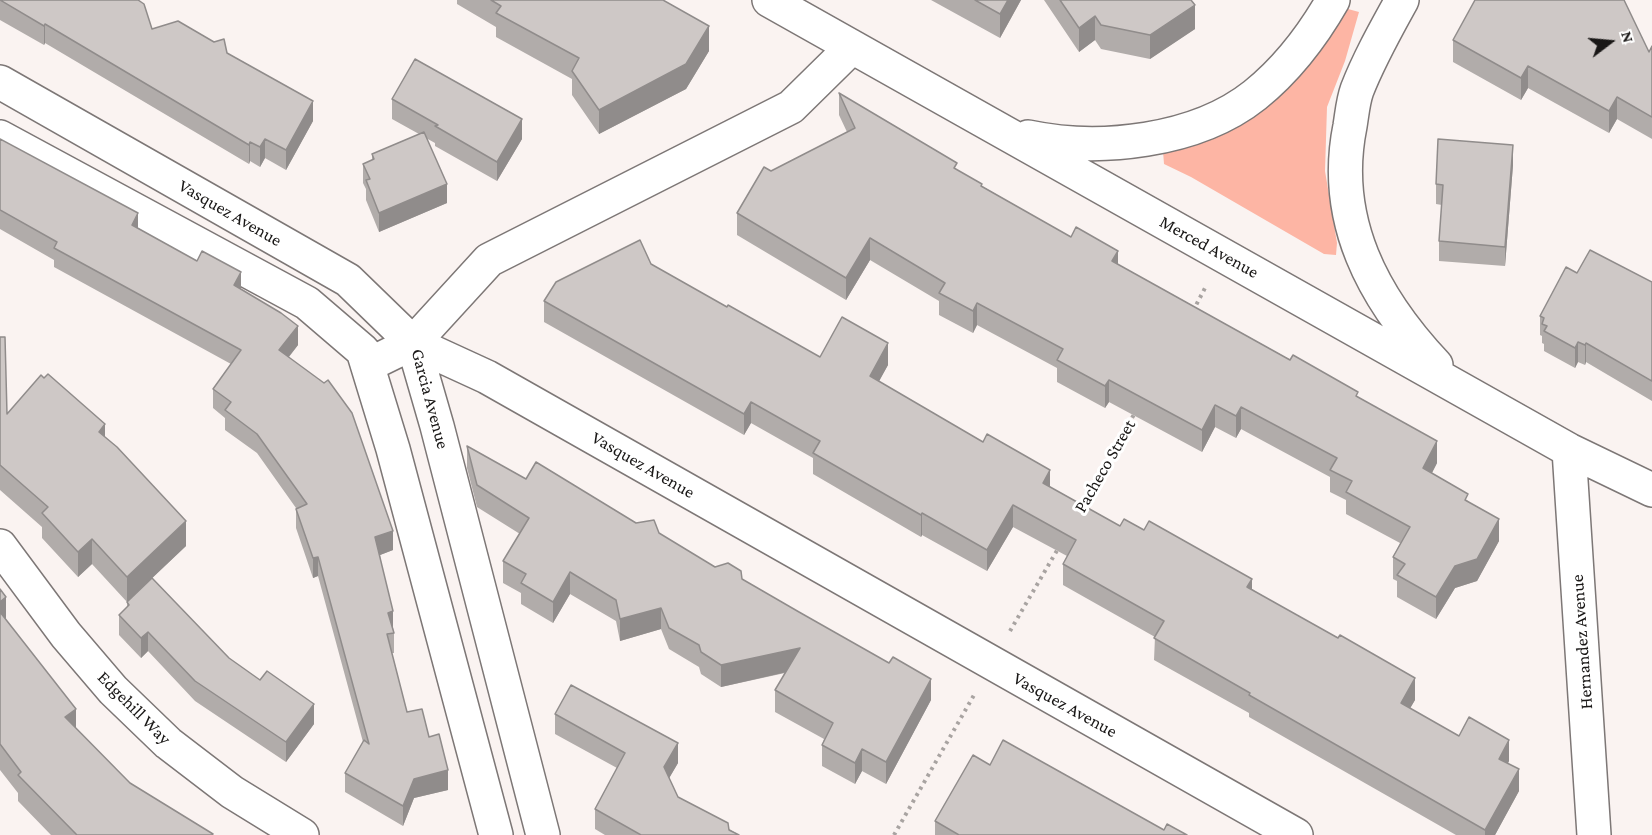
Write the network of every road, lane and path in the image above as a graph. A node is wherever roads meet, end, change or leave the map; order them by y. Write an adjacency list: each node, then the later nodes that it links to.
1 (769, 0): 4 (street, Merced Avenue)
2 (1333, 0): 6 (street)
3 (1402, 0): 12 (street)
4 (852, 47): 6 (street, Merced Avenue); 10 (street, Garcia Avenue)
5 (0, 82): 10 (street, Vasquez Avenue)
6 (1005, 131): 12 (street, Merced Avenue)
7 (0, 137): 11 (street)
8 (1194, 307): 9 (path)
9 (1188, 319)
10 (413, 343): 11 (street); 20 (street, Vasquez Avenue); 23 (street, Garcia Avenue)
11 (368, 365): 22 (street)
12 (1456, 386): 14 (street, Merced Avenue)
13 (1138, 407): 16 (path, Pacheco Street)
14 (1569, 450): 15 (street, Merced Avenue); 26 (street, Hernandez Avenue)
15 (1652, 490)
16 (1076, 517)
17 (1064, 537): 19 (path)
18 (0, 546): 21 (street, Edgehill Way)
19 (1014, 625)
20 (992, 664): 24 (path); 25 (street, Vasquez Avenue)
21 (302, 835)
22 (496, 835)
23 (543, 835)
24 (894, 835)
25 (1296, 835)
26 (1594, 835)

